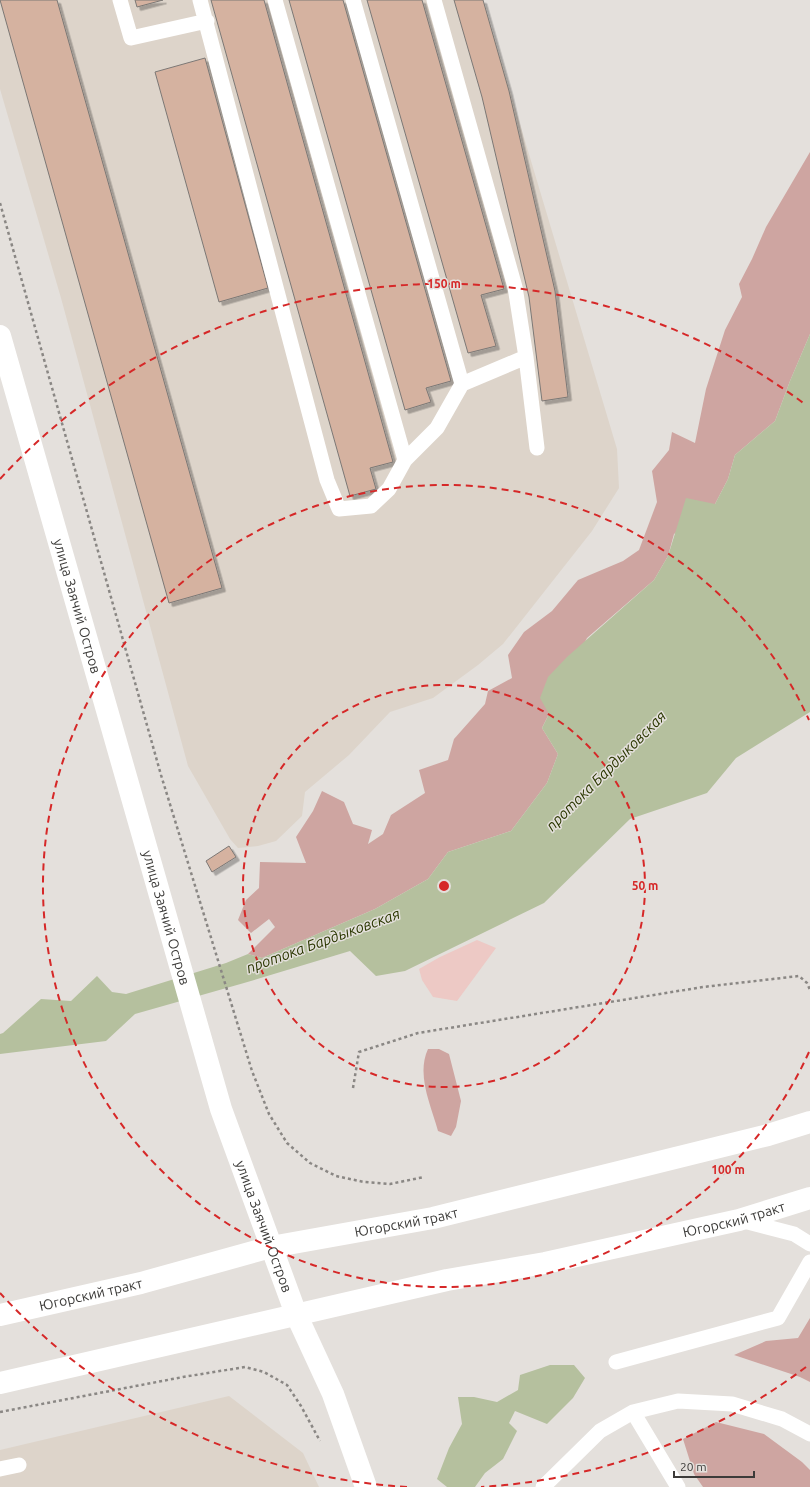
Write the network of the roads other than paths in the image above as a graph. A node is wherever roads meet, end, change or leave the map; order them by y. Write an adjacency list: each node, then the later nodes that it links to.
1 (120, 0): 6 (lane)
2 (200, 0): 6 (lane)
3 (275, 0): 11 (lane)
4 (353, 0): 9 (lane)
5 (434, 0): 8 (lane)
6 (206, 21): 11 (lane)
7 (0, 336): 16 (main road, улица Заячий Остров)
8 (526, 357): 9 (lane); 10 (lane)
9 (462, 384): 11 (lane)
10 (537, 448)
11 (405, 460)
12 (810, 1122): 16 (main road, Югорский тракт)
13 (810, 1198): 14 (main road, Югорский тракт)
14 (739, 1220): 15 (lane); 18 (main road, Югорский тракт)
15 (810, 1244)
16 (271, 1247): 18 (main road, улица Заячий Остров); 19 (main road, Югорский тракт)
17 (810, 1262): 20 (lane)
18 (296, 1314): 21 (main road, Югорский тракт); 26 (main road, улица Заячий Остров)
19 (0, 1315)
20 (616, 1362)
21 (0, 1383)
22 (633, 1412): 23 (lane); 27 (lane); 28 (lane)
23 (810, 1434)
24 (19, 1465): 25 (lane)
25 (0, 1469)
26 (366, 1487)
27 (543, 1487)
28 (678, 1487)

